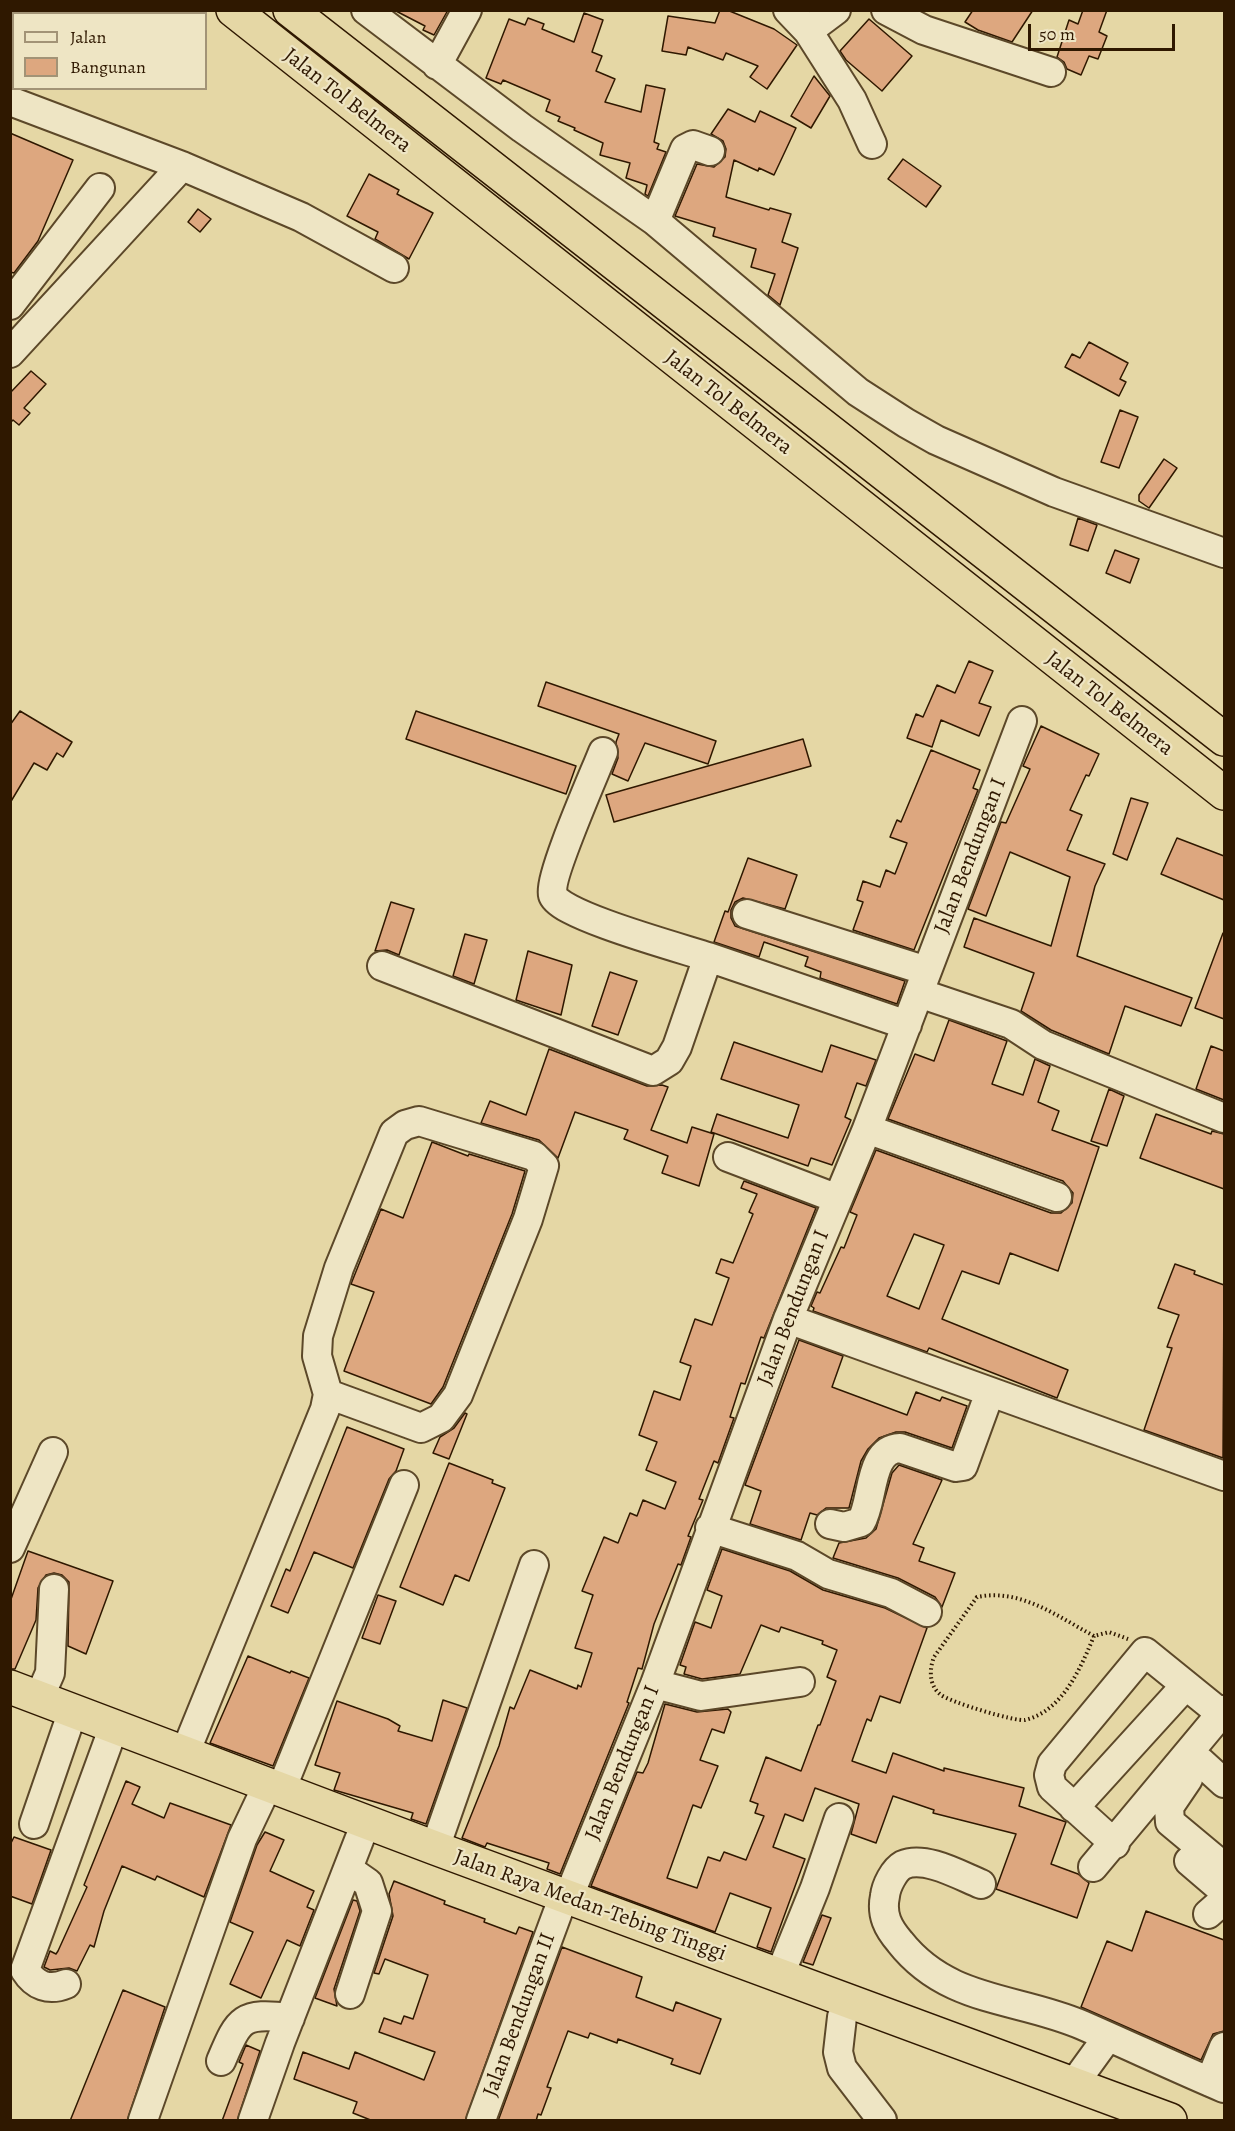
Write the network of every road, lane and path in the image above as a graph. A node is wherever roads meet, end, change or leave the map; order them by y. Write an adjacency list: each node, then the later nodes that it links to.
1 (233, 10): 25 (highway, Jalan Tol Belmera)
2 (290, 10): 23 (highway, Jalan Tol Belmera)
3 (366, 10): 10 (street)
4 (466, 10): 10 (street)
5 (788, 10): 9 (street)
6 (836, 10): 9 (street)
7 (886, 10): 8 (street)
8 (928, 20): 11 (street)
9 (808, 31): 13 (street)
10 (437, 65): 17 (street)
11 (1051, 72)
12 (10, 101): 15 (street)
13 (872, 144)
14 (710, 151): 17 (street)
15 (182, 166): 18 (street); 20 (street)
16 (100, 188): 19 (street)
17 (655, 221): 21 (street)
18 (394, 268)
19 (10, 305)
20 (10, 353)
21 (1224, 553)
22 (1022, 722): 29 (street, Jalan Bendungan I)
23 (1224, 740)
24 (603, 752): 27 (street)
25 (1224, 793)
26 (747, 914): 29 (street)
27 (708, 957): 28 (street); 30 (street)
28 (382, 966)
29 (923, 982): 30 (street, Jalan Bendungan I); 31 (street)
30 (908, 1025): 32 (street, Jalan Bendungan I)
31 (1224, 1118)
32 (867, 1128): 34 (street); 35 (street, Jalan Bendungan I)
33 (728, 1156): 35 (street)
34 (1057, 1197)
35 (838, 1199): 36 (street, Jalan Bendungan I)
36 (788, 1319): 37 (street); 43 (street, Jalan Bendungan I)
37 (990, 1392): 40 (street); 42 (street)
38 (328, 1394): 38 (street); 57 (street)
39 (53, 1452): 44 (street)
40 (1224, 1476)
41 (404, 1485): 60 (street)
42 (830, 1524)
43 (711, 1528): 47 (street); 51 (street, Jalan Bendungan I)
44 (10, 1548)
45 (534, 1565): 67 (street)
46 (54, 1589): 53 (street)
47 (927, 1612)
48 (1094, 1636): 48 (path); 49 (path)
49 (1145, 1652): 52 (street); 61 (street)
50 (800, 1682): 51 (street)
51 (655, 1684): 72 (street, Jalan Bendungan I)
52 (1186, 1685): 54 (street); 61 (street)
53 (20, 1696): 55 (highway, Jalan Raya Medan-Tebing Tinggi); 57 (highway, Jalan Raya Medan-Tebing Tinggi)
54 (1224, 1718): 58 (street); 62 (street)
55 (68, 1725): 56 (highway, Jalan Raya Medan-Tebing Tinggi); 64 (street)
56 (109, 1740): 60 (highway, Jalan Raya Medan-Tebing Tinggi); 75 (street)
57 (185, 1753): 60 (highway, Jalan Raya Medan-Tebing Tinggi)
58 (1201, 1762): 59 (street); 69 (street)
59 (1224, 1783)
60 (271, 1794): 65 (highway, Jalan Raya Medan-Tebing Tinggi); 67 (highway, Jalan Raya Medan-Tebing Tinggi); 84 (street)
61 (1074, 1808): 66 (street)
62 (1137, 1817): 66 (street); 73 (street)
63 (838, 1818): 74 (street)
64 (34, 1824)
65 (361, 1835): 70 (street); 72 (highway, Jalan Raya Medan-Tebing Tinggi)
66 (1115, 1844): 68 (street)
67 (435, 1848): 72 (highway, Jalan Raya Medan-Tebing Tinggi)
68 (1093, 1867)
69 (1224, 1867)
70 (348, 1869): 76 (street); 78 (street)
71 (981, 1884): 79 (street)
72 (564, 1902): 74 (highway, Jalan Raya Medan-Tebing Tinggi); 77 (highway, Jalan Raya Medan-Tebing Tinggi); 86 (street, Jalan Bendungan II)
73 (1219, 1902)
74 (779, 1977): 82 (highway, Jalan Raya Medan-Tebing Tinggi)
75 (66, 1984)
76 (350, 1994)
77 (843, 2017): 87 (street); 88 (highway, Jalan Raya Medan-Tebing Tinggi)
78 (290, 2018): 81 (street); 85 (street)
79 (1107, 2038): 82 (street); 83 (street)
80 (1224, 2047): 83 (street)
81 (221, 2061)
82 (1073, 2085): 89 (highway, Jalan Raya Medan-Tebing Tinggi)
83 (1217, 2085)
84 (143, 2121)
85 (253, 2121)
86 (481, 2121)
87 (882, 2121)
88 (1105, 2121)
89 (1170, 2121)

